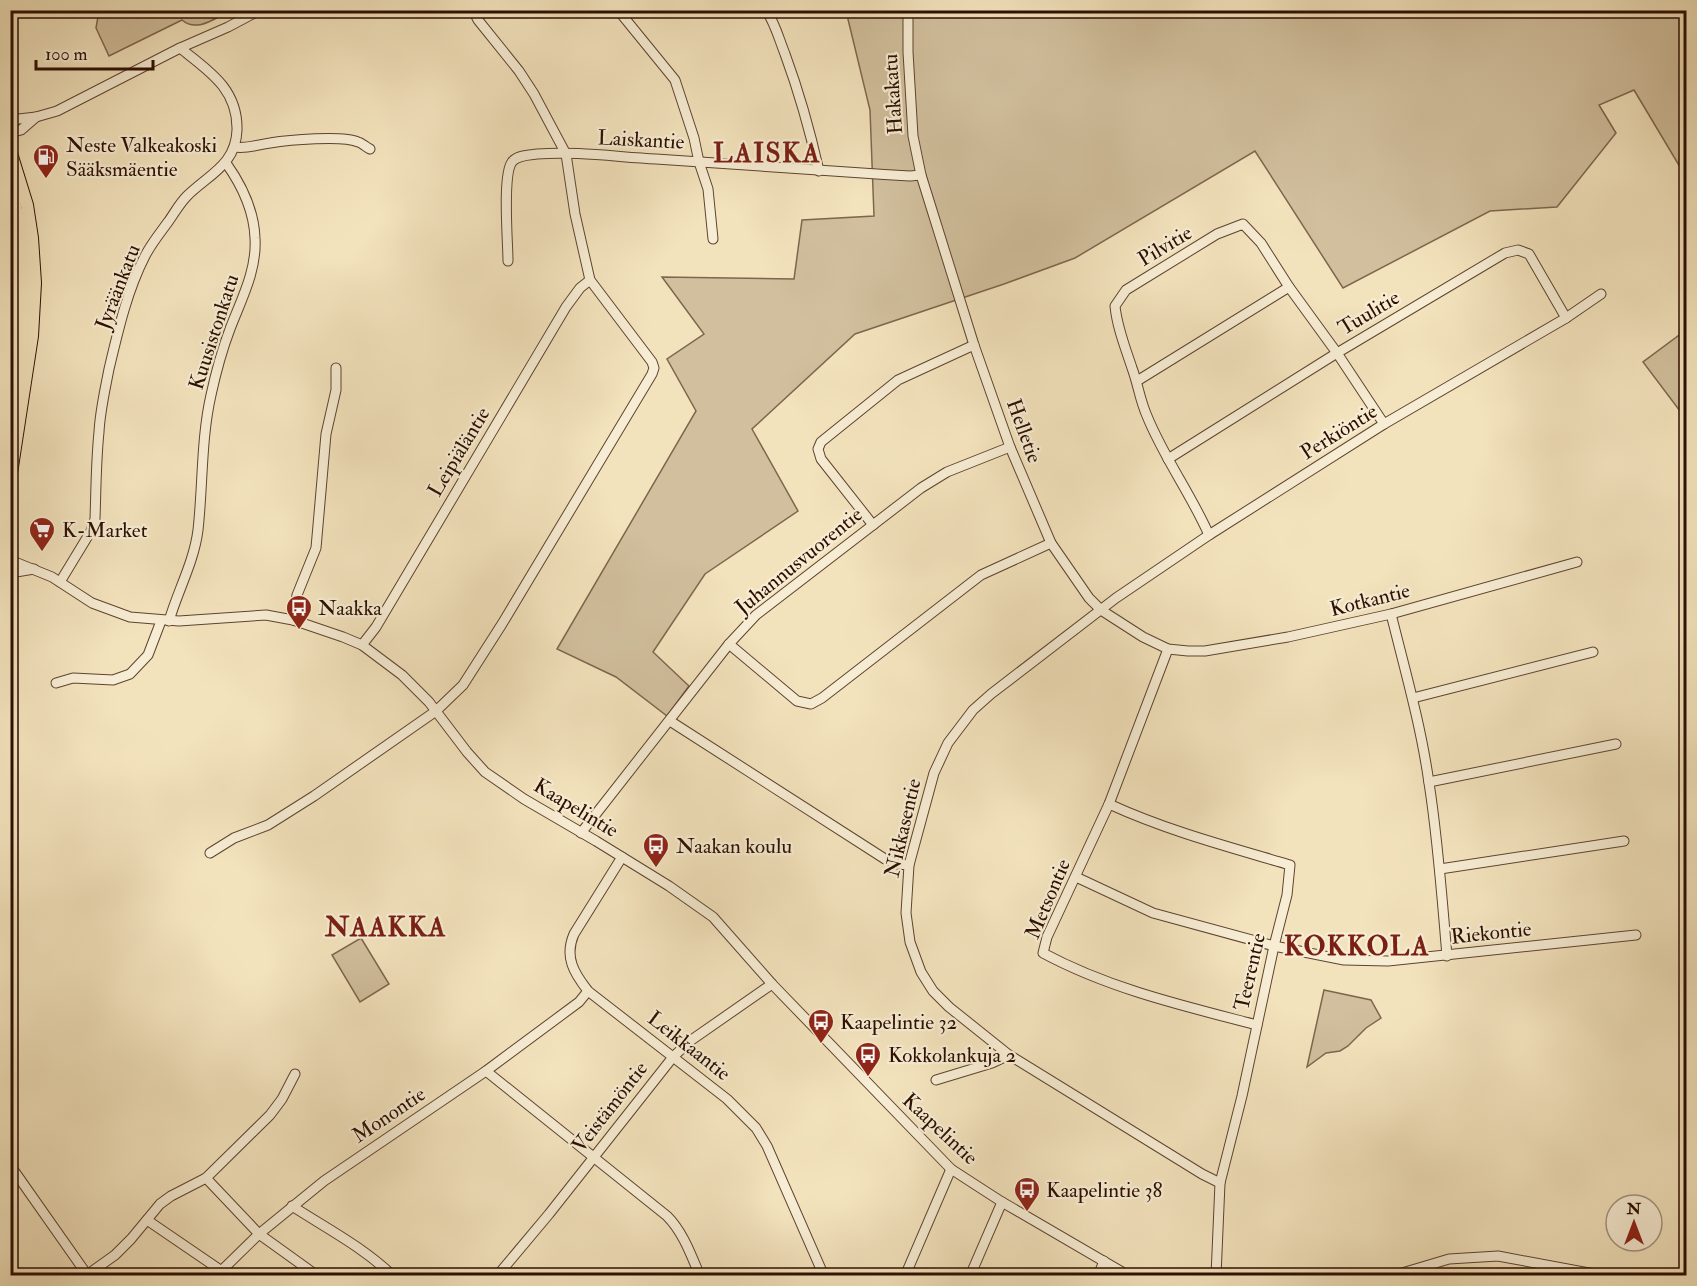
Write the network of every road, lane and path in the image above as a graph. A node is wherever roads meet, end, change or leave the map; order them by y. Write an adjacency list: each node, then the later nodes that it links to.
1 (260, 10): 6 (street)
2 (472, 10): 13 (street, Laiskantie)
3 (618, 10): 14 (street)
4 (766, 10): 16 (street)
5 (908, 10): 17 (street, Hakakatu)
6 (180, 48): 7 (street); 10 (street, Jyräänkatu)
7 (36, 117): 8 (street); 9 (street)
8 (10, 120)
9 (10, 133)
10 (234, 147): 11 (street); 15 (street, Jyräänkatu)
11 (370, 149)
12 (10, 150): 33 (main road)
13 (566, 154): 14 (street, Laiskantie); 20 (street); 21 (street)
14 (699, 162): 16 (street, Laiskantie); 19 (street)
15 (226, 163): 41 (street, Jyräänkatu); 45 (street, Kuusistonkatu)
16 (819, 171): 17 (street, Laiskantie)
17 (921, 175): 25 (street, Helletie)
18 (10, 186): 29 (main road)
19 (713, 239)
20 (508, 261)
21 (590, 280): 47 (street, Leipiäläntie); 52 (street)
22 (1289, 287): 26 (street, Pilvitie); 28 (street); 28 (street, Pilvitie)
23 (1601, 294): 24 (street, Perkiöntie)
24 (1566, 318): 26 (street, Tuulitie); 30 (street, Perkiöntie)
25 (974, 345): 31 (street, Helletie); 34 (street)
26 (1337, 353): 30 (street, Pilvitie); 32 (street, Tuulitie)
27 (336, 368): 44 (street)
28 (1137, 381): 32 (street, Pilvitie)
29 (10, 415)
30 (1384, 424): 35 (street, Perkiöntie)
31 (1010, 447): 34 (street, Juhannusvuorentie); 36 (street, Helletie)
32 (1168, 459): 35 (street, Pilvitie)
33 (10, 480)
34 (873, 525): 46 (street, Juhannusvuorentie)
35 (1209, 535): 42 (street, Perkiöntie)
36 (1051, 543): 42 (street, Helletie); 46 (street)
37 (10, 560): 39 (street, Kaapelintie)
38 (1577, 562): 43 (street, Kotkantie)
39 (34, 570): 40 (street); 41 (street, Kaapelintie)
40 (10, 573)
41 (60, 582): 45 (street, Kaapelintie)
42 (1101, 610): 48 (street, Helletie); 61 (street, Nikkasentie)
43 (1391, 614): 48 (street, Kotkantie); 51 (street)
44 (293, 620): 45 (street, Kaapelintie); 47 (street, Kaapelintie)
45 (165, 621): 50 (street, Kuusistonkatu)
46 (729, 644): 53 (street, Juhannusvuorentie)
47 (362, 645): 52 (street, Kaapelintie)
48 (1168, 649): 56 (street, Metsontie)
49 (1593, 652): 51 (street)
50 (56, 683)
51 (1413, 698): 55 (street)
52 (436, 711): 57 (street, Kaapelintie); 59 (street)
53 (670, 721): 57 (street, Juhannusvuorentie); 61 (street)
54 (1616, 744): 55 (street)
55 (1429, 782): 62 (street)
56 (1109, 804): 63 (street, Metsontie); 65 (street, Teerentie)
57 (582, 832): 60 (street, Kaapelintie)
58 (1624, 841): 62 (street)
59 (210, 853)
60 (622, 857): 67 (street, Kaapelintie); 68 (street, Leikkaantie)
61 (909, 865): 70 (street, Nikkasentie)
62 (1440, 869): 66 (street)
63 (1076, 877): 65 (street, Riekontie); 69 (street, Metsontie)
64 (1636, 935): 66 (street, Riekontie)
65 (1274, 946): 66 (street, Riekontie); 69 (street, Teerentie)
66 (1447, 956)
67 (772, 984): 71 (street, Veistämöntie); 77 (street, Kaapelintie)
68 (588, 991): 71 (street, Leikkaantie); 72 (street, Monontie)
69 (1257, 1026): 79 (street, Teerentie)
70 (1009, 1054): 74 (street); 79 (street, Nikkasentie)
71 (673, 1056): 75 (street, Veistämöntie); 91 (street, Leikkaantie)
72 (486, 1071): 75 (street); 81 (street, Monontie)
73 (295, 1074): 78 (street)
74 (936, 1080)
75 (593, 1157): 89 (street, Veistämöntie); 90 (street)
76 (10, 1165): 86 (street)
77 (951, 1169): 80 (street, Kaapelintie); 92 (street)
78 (206, 1178): 82 (street); 83 (street)
79 (1220, 1184): 96 (street, Teerentie)
80 (1002, 1202): 84 (street, Kaapelintie); 93 (street)
81 (292, 1206): 83 (street, Monontie); 88 (street)
82 (147, 1220): 85 (street); 86 (street)
83 (259, 1234): 85 (street, Monontie); 87 (street)
84 (1104, 1261): 94 (street); 95 (street, Kaapelintie)
85 (222, 1274)
86 (88, 1275)
87 (316, 1275)
88 (393, 1275)
89 (497, 1275)
90 (700, 1275)
91 (824, 1275)
92 (905, 1275)
93 (970, 1275)
94 (1098, 1275)
95 (1129, 1275)
96 (1216, 1275)
97 (1392, 1275): 98 (street)
98 (1605, 1275)

